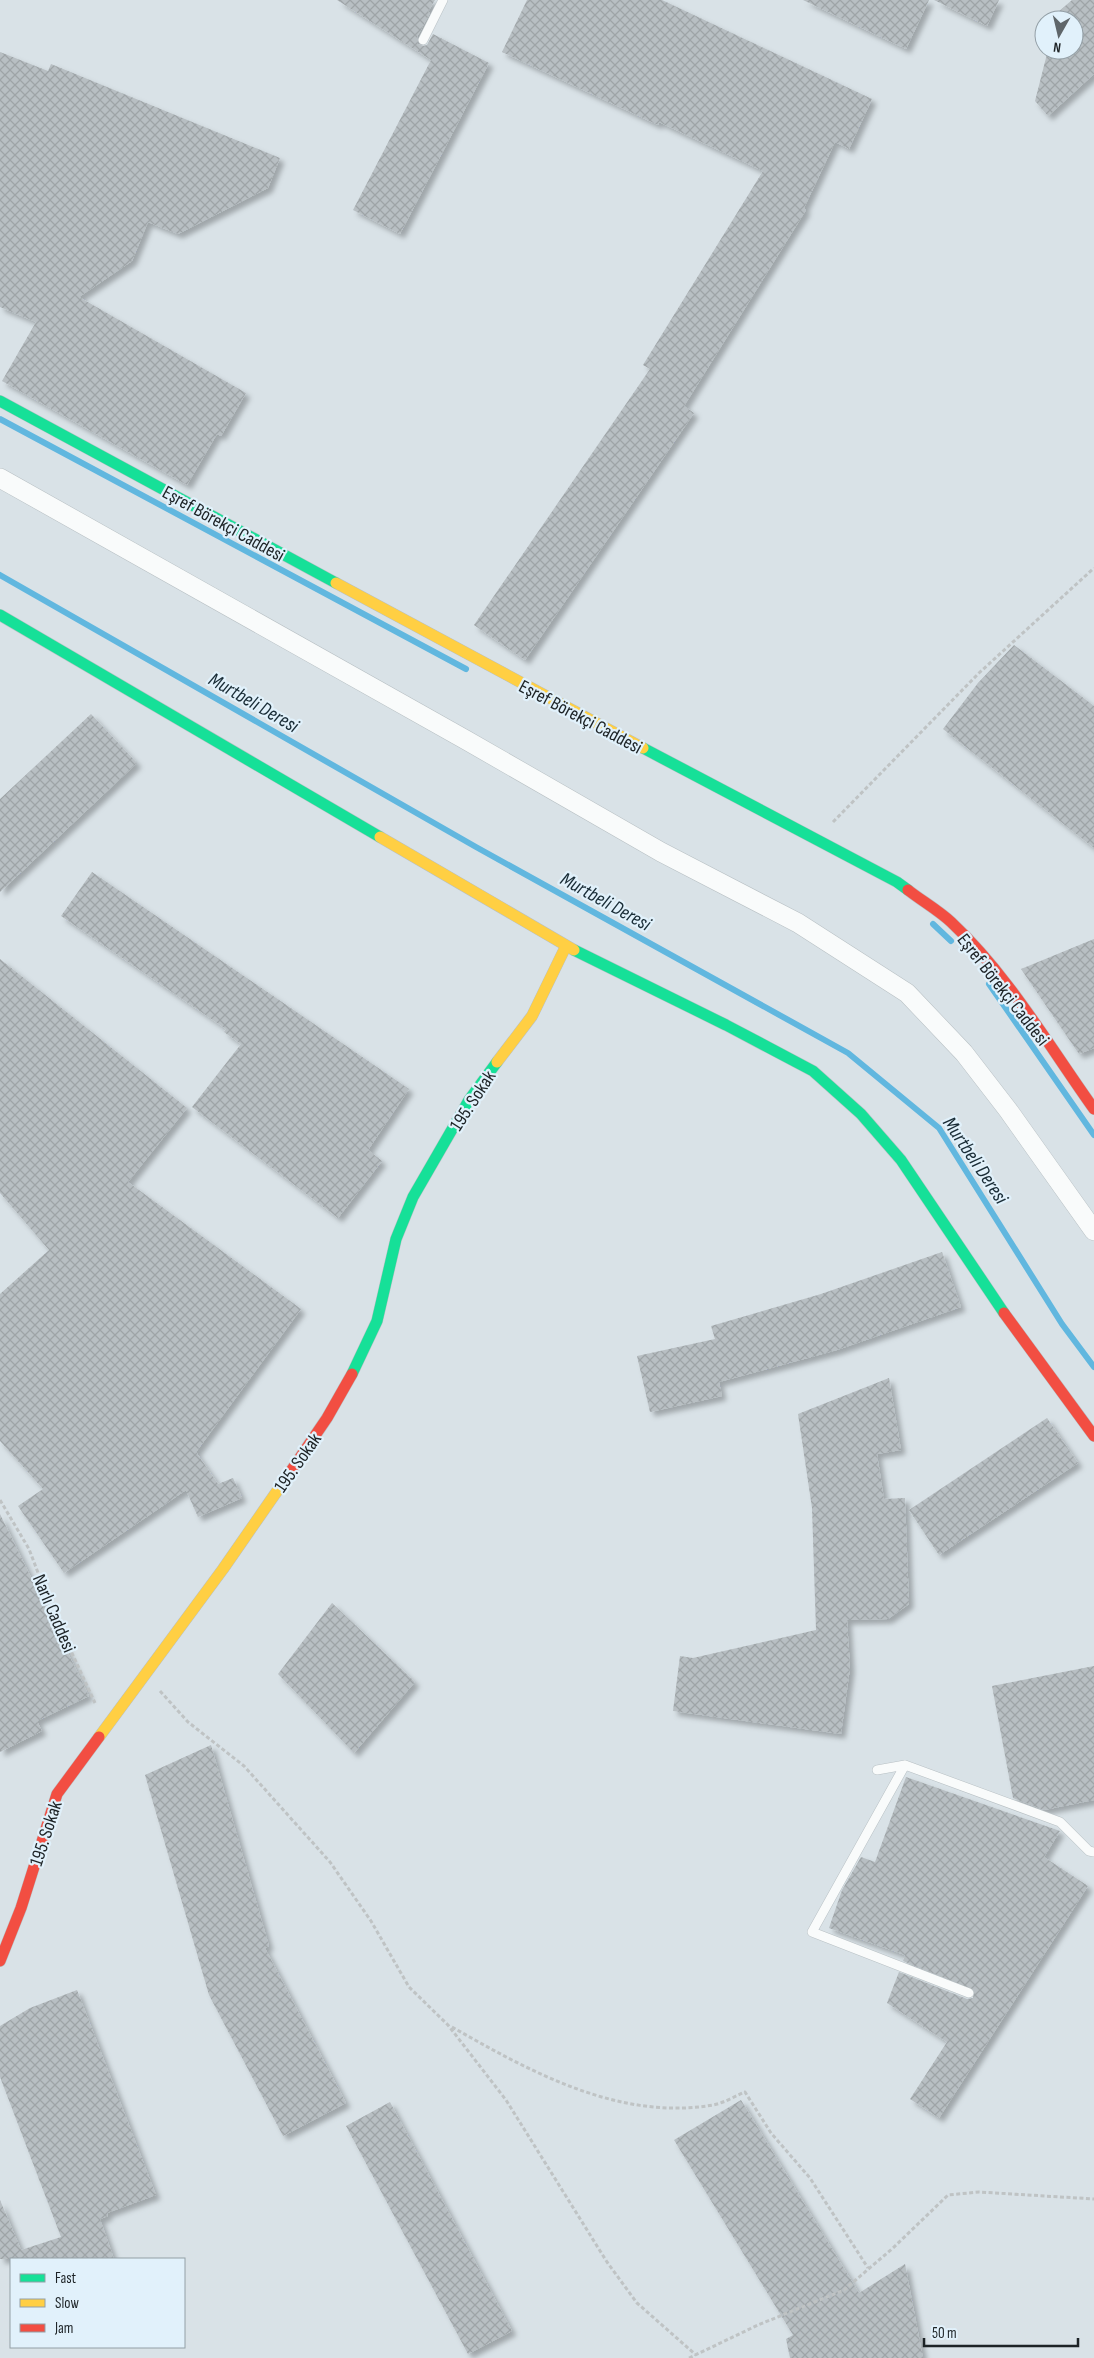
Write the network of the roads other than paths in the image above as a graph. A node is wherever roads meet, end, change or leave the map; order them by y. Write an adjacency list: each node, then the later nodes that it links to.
1 (443, 0): 2 (lane)
2 (423, 40)
3 (0, 401): 7 (street, Eşref Börekçi Caddesi)
4 (0, 478): 8 (street)
5 (0, 615): 6 (street)
6 (566, 946): 9 (street); 13 (street, 195. Sokak)
7 (1094, 1109)
8 (1094, 1231)
9 (1094, 1436)
10 (905, 1765): 11 (lane); 12 (lane); 14 (lane)
11 (877, 1770)
12 (1094, 1852)
13 (0, 1961)
14 (969, 1993)

